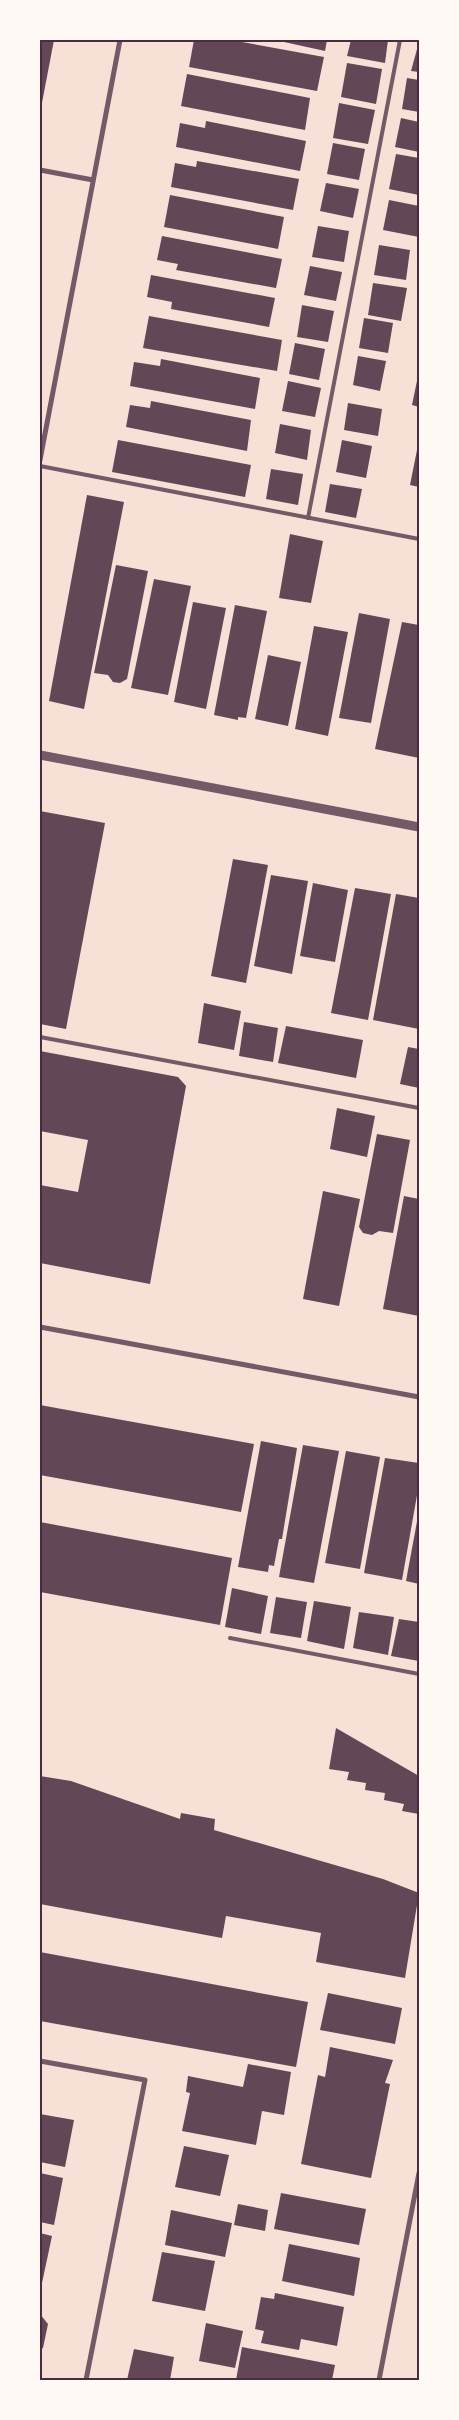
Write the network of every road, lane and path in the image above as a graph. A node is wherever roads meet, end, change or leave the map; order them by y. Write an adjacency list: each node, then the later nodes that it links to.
1 (120, 40): 4 (street)
2 (400, 40): 7 (lane)
3 (40, 170): 4 (street)
4 (94, 180): 5 (street)
5 (40, 460)
6 (40, 466): 7 (lane)
7 (308, 518): 8 (lane)
8 (419, 539)
9 (40, 756): 10 (street)
10 (419, 827)
11 (40, 1037): 12 (lane)
12 (419, 1108)
13 (40, 1327): 14 (street)
14 (419, 1396)
15 (230, 1638): 16 (lane)
16 (419, 1674)
17 (40, 2061): 19 (street)
18 (419, 2173): 20 (street)
19 (86, 2380)
20 (378, 2380)

